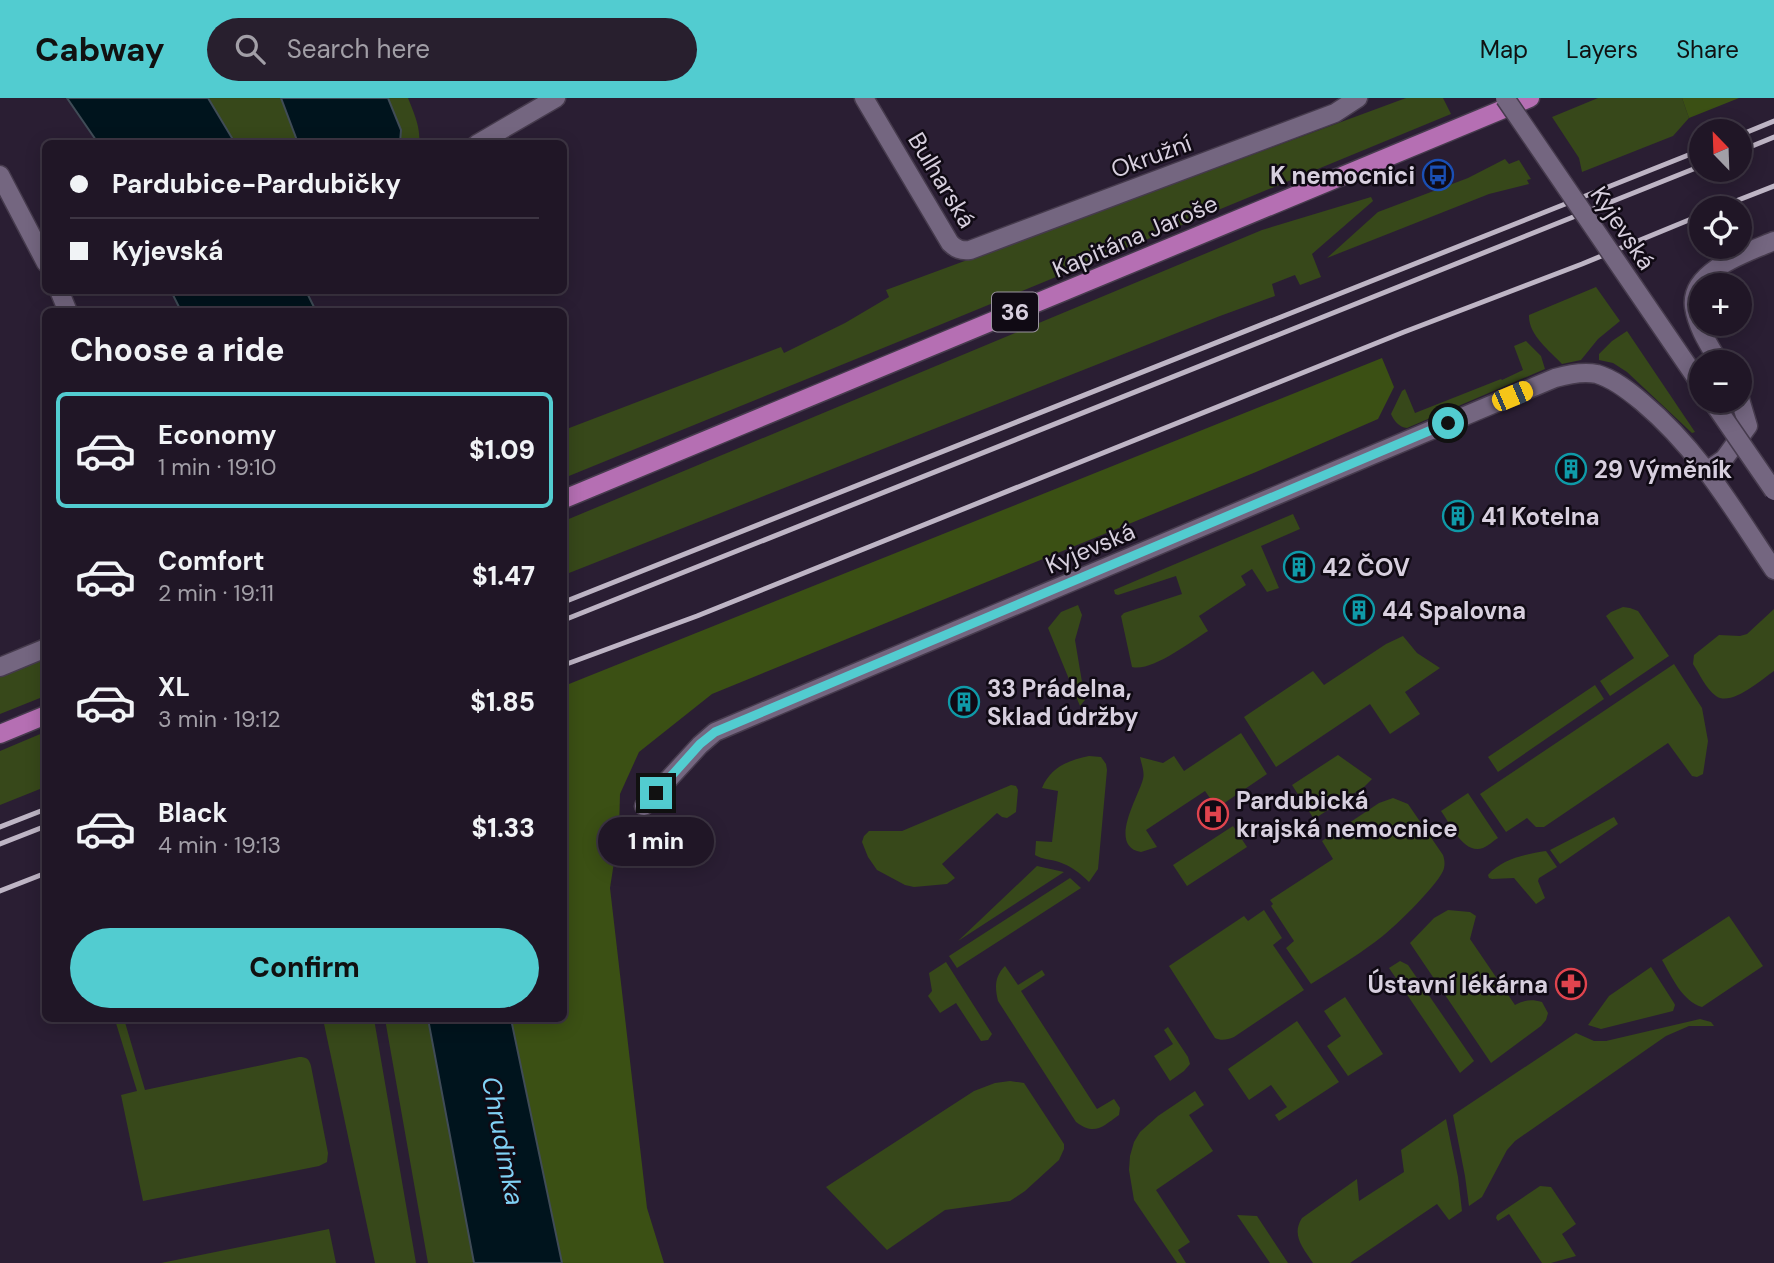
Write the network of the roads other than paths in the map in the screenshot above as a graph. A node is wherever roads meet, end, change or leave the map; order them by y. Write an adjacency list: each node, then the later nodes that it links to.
1 (556, 98): 6 (street)
2 (864, 98): 9 (street, Bulharská)
3 (1359, 98): 9 (street, Okružní)
4 (1505, 98): 12 (street, Kyjevská, bridge)
5 (1530, 98): 17 (main road, Kapitána Jaroše / 36)
6 (484, 140)
7 (0, 175): 10 (street)
8 (1774, 241): 11 (street)
9 (958, 250)
10 (42, 255)
11 (1712, 350)
12 (1689, 367)
13 (1720, 413): 16 (street, bridge)
14 (1744, 413): 15 (street)
15 (1707, 470): 18 (street); 23 (street, Kyjevská)
16 (1774, 491)
17 (567, 498)
18 (1774, 570)
19 (42, 650): 20 (street)
20 (0, 667)
21 (42, 717): 22 (main road)
22 (0, 734)
23 (644, 806)

